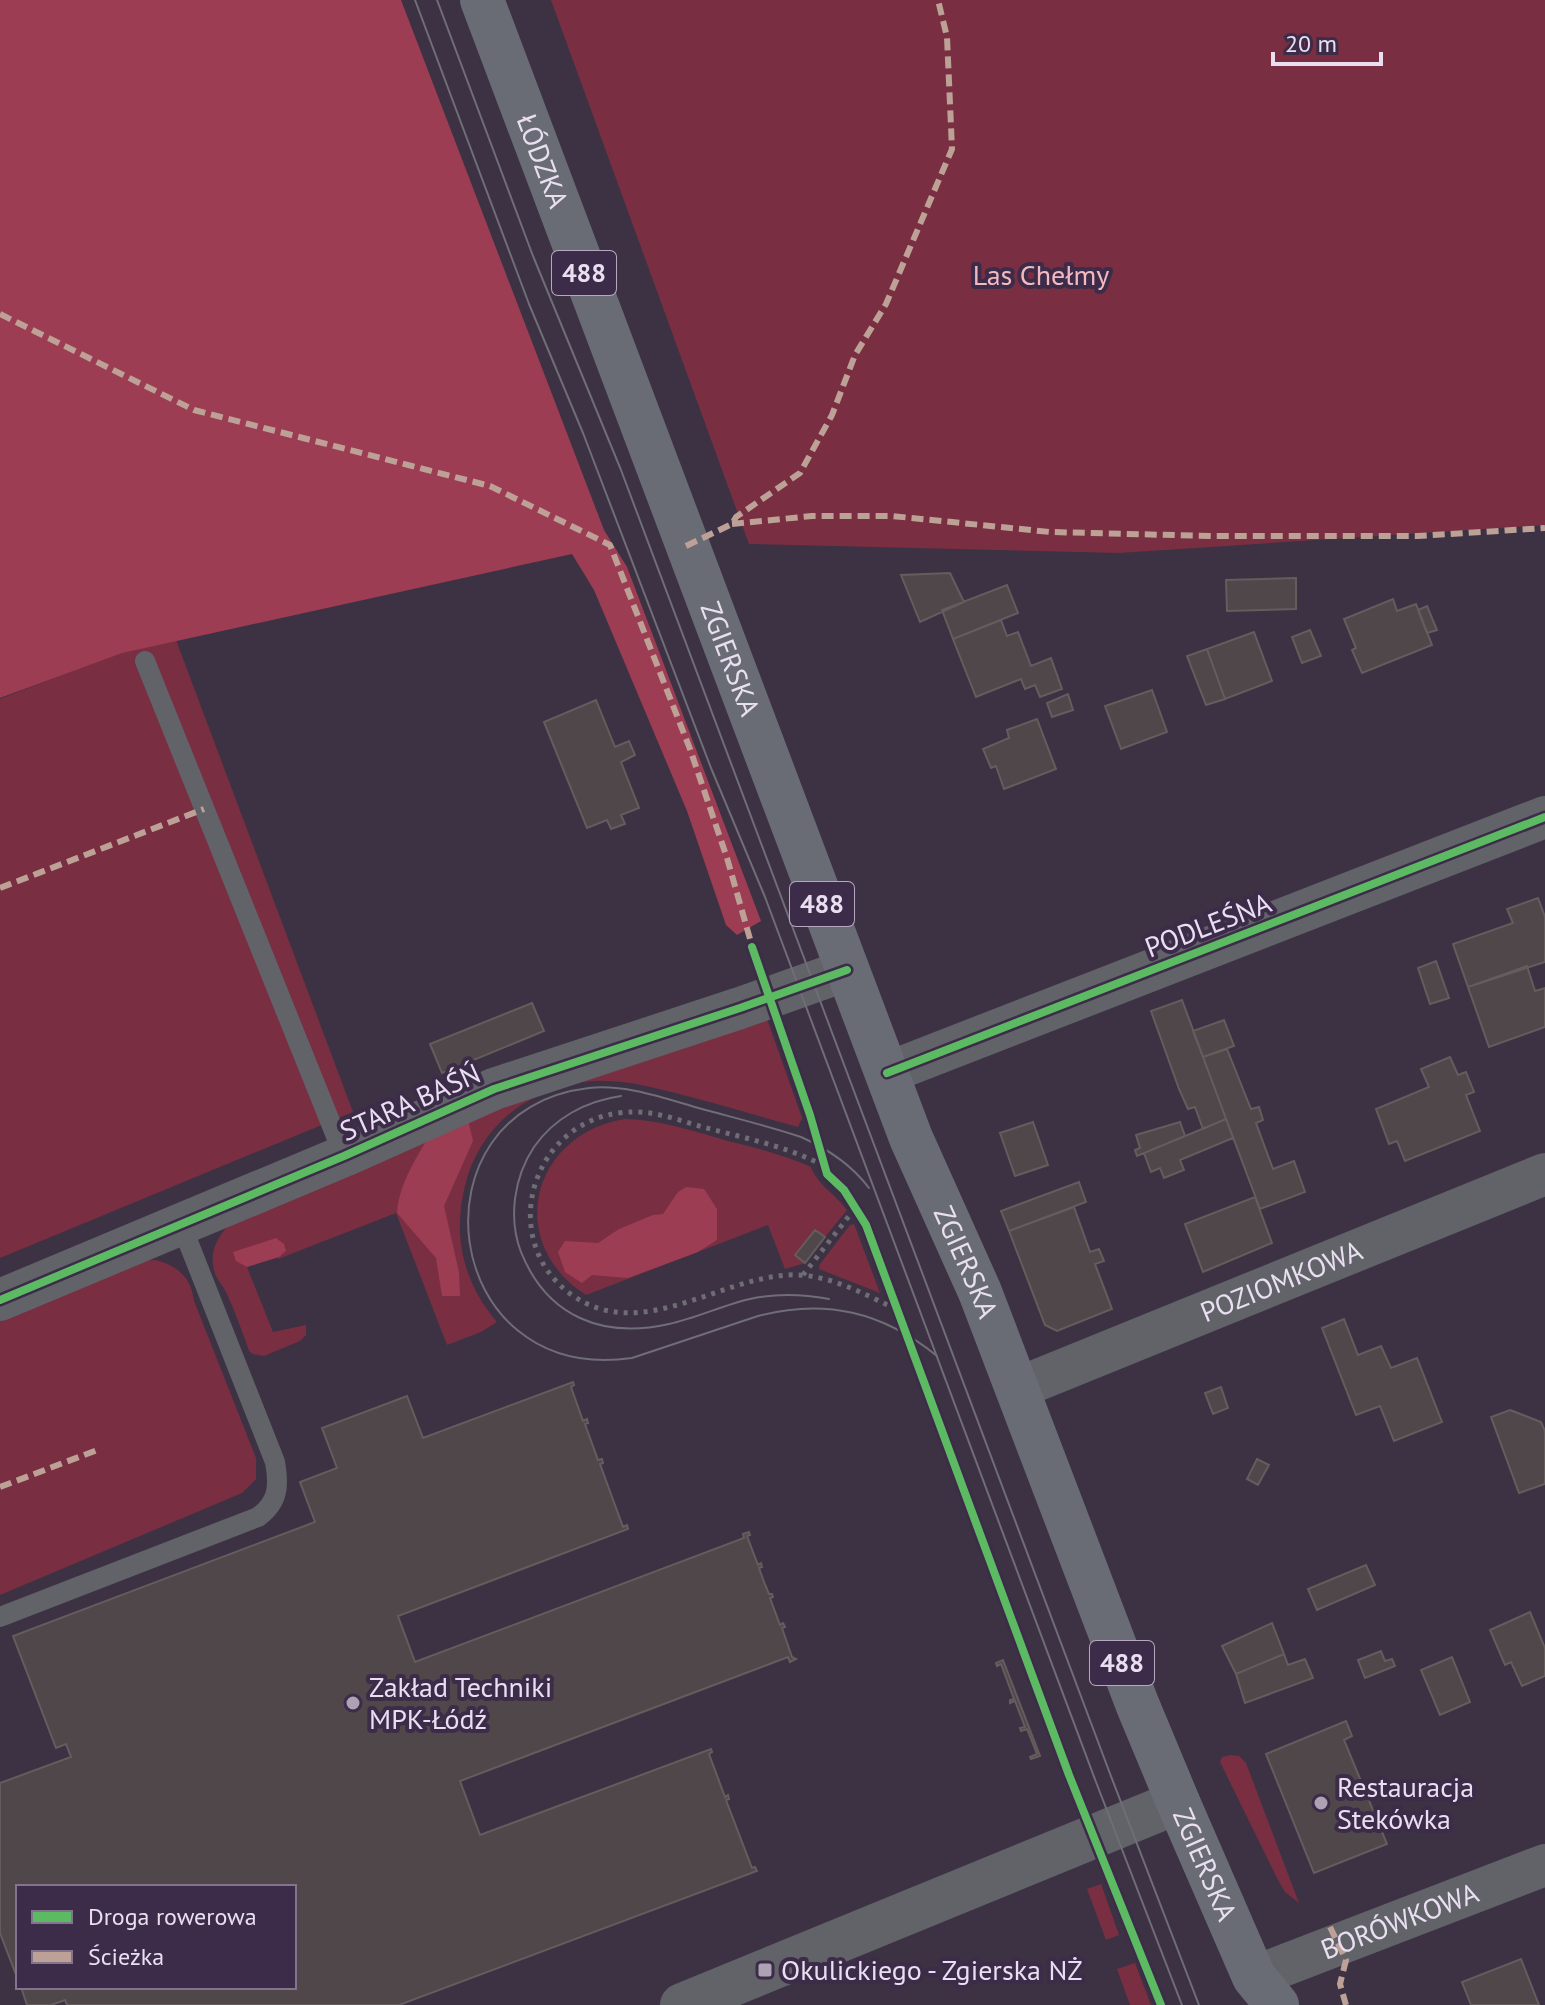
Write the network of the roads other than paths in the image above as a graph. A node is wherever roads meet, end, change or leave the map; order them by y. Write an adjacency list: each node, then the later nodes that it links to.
1 (482, 0): 2 (main road, ŁÓDZKA / 488)
2 (686, 546): 5 (main road, ZGIERSKA / 488)
3 (145, 661): 7 (lane)
4 (1545, 817): 6 (street, PODLEŚNA)
5 (847, 970): 6 (main road, ZGIERSKA / 488); 7 (street, STARA BAŚŃ)
6 (887, 1073): 11 (main road, ZGIERSKA / 488)
7 (344, 1156): 9 (street, STARA BAŚŃ)
8 (1545, 1174): 11 (street, POZIOMKOWA)
9 (181, 1224): 10 (street, STARA BAŚŃ); 12 (lane)
10 (0, 1300)
11 (1018, 1388): 13 (main road, ZGIERSKA / 488)
12 (0, 1617)
13 (1178, 1802): 15 (main road, ZGIERSKA / 488); 16 (street)
14 (1545, 1865): 15 (street, BORÓWKOWA)
15 (1263, 1996)
16 (682, 2005)

